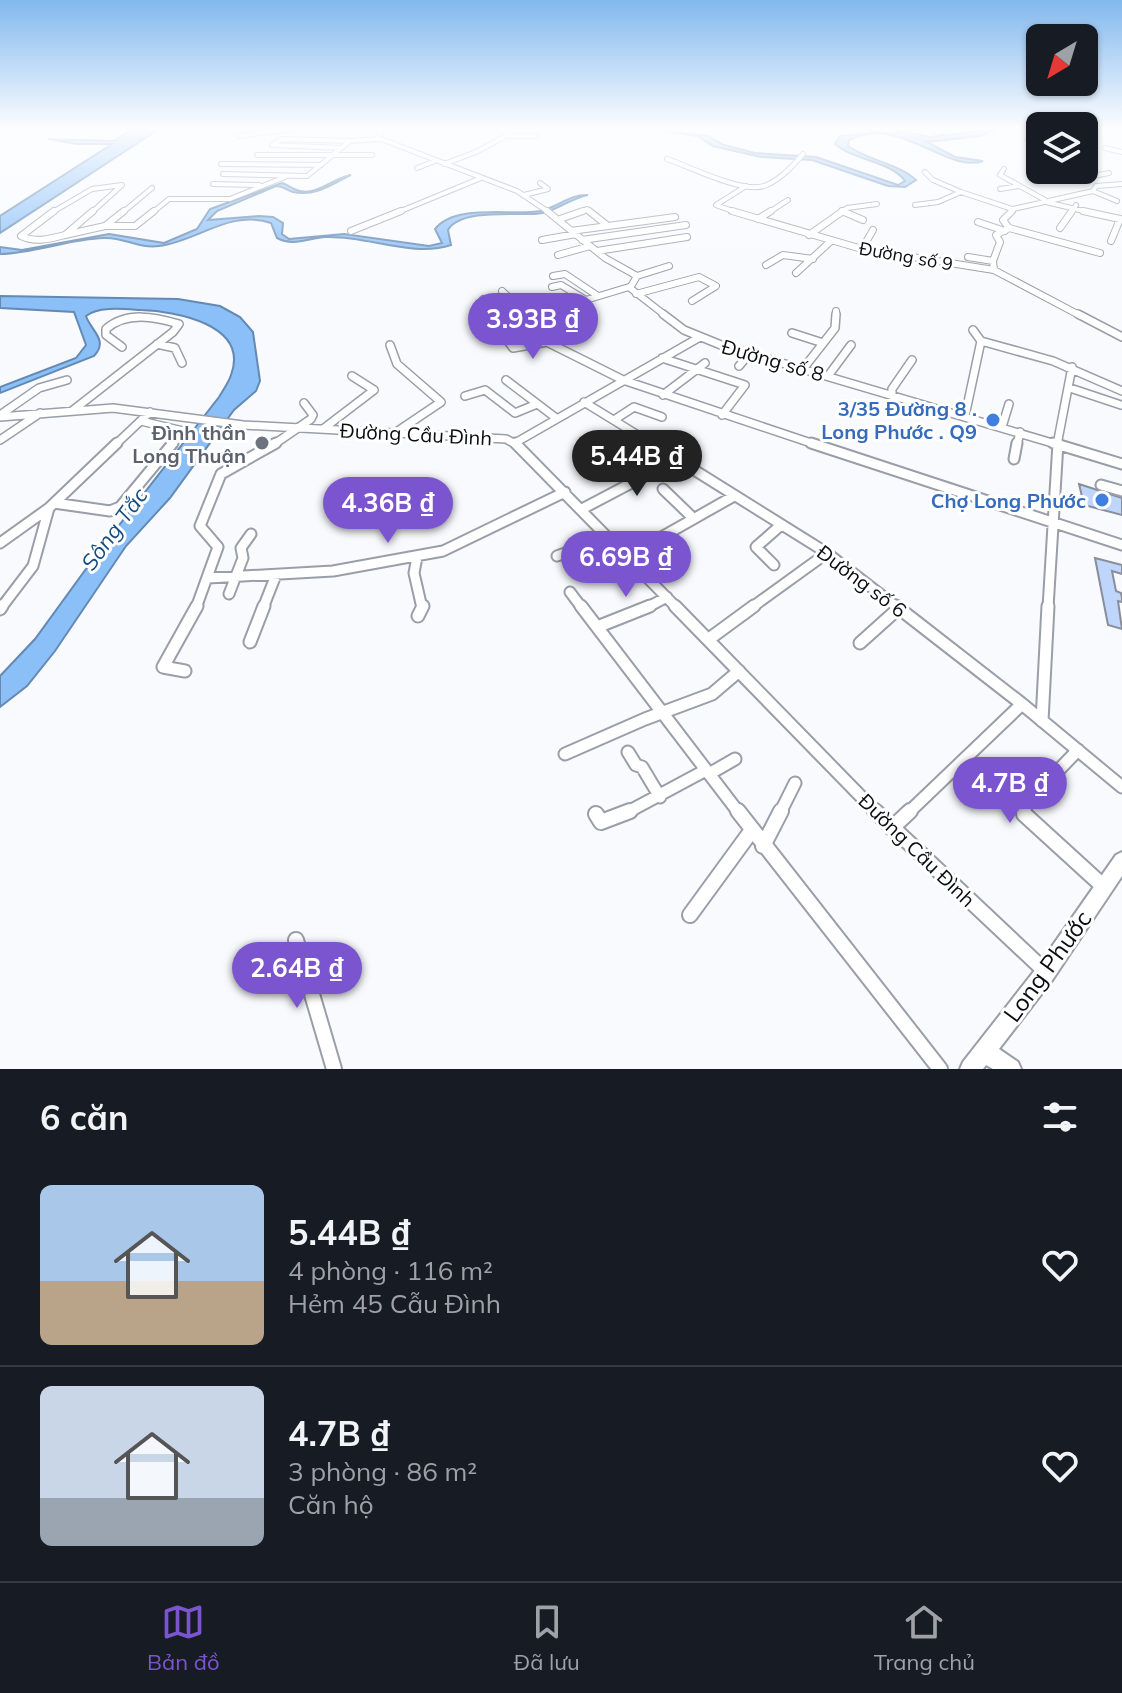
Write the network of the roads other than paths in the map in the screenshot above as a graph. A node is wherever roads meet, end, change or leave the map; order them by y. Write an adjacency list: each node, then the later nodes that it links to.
1 (280, 179): 13 (street)
2 (479, 179): 41 (street)
3 (483, 179): 21 (street)
4 (725, 179): 15 (street)
5 (773, 179): 15 (street, Đường số 9)
6 (932, 179): 20 (street)
7 (1007, 179): 16 (street)
8 (1099, 179): 14 (street)
9 (540, 183): 21 (street)
10 (213, 184): 13 (street)
11 (1088, 184): 18 (street)
12 (1122, 184): 14 (street)
13 (263, 185): 36 (street)
14 (1110, 185): 18 (street)
15 (746, 186): 32 (street, Đường số 9)
16 (1019, 186): 19 (street); 23 (street)
17 (152, 188): 36 (street)
18 (1094, 188): 23 (street); 24 (street)
19 (1000, 189)
20 (961, 192): 26 (street); 27 (street)
21 (524, 195): 31 (street)
22 (788, 200): 32 (street)
23 (1046, 200): 27 (street); 28 (street)
24 (1117, 201)
25 (877, 204): 29 (street)
26 (915, 205)
27 (1012, 209): 40 (street)
28 (1076, 209): 38 (street); 49 (street)
29 (842, 211): 33 (street); 43 (street)
30 (675, 217): 37 (street)
31 (558, 218): 37 (street); 42 (street)
32 (758, 219): 43 (street, Đường số 9)
33 (863, 220)
34 (978, 222): 40 (street)
35 (686, 225): 47 (street)
36 (105, 226): 44 (street)
37 (608, 226): 42 (street)
38 (1060, 228)
39 (873, 230): 51 (street)
40 (1007, 230): 53 (street); 57 (street)
41 (351, 231)
42 (573, 232): 46 (street); 47 (street)
43 (809, 235): 48 (street, Đường số 9)
44 (64, 236): 44 (street)
45 (687, 237): 52 (street)
46 (542, 240)
47 (582, 240): 50 (street)
48 (831, 241): 51 (street, Đường số 9); 56 (street)
49 (1111, 241)
50 (590, 246): 52 (street); 54 (street)
51 (862, 249): 60 (street, Đường số 9)
52 (597, 251): 63 (street)
53 (1100, 253)
54 (558, 255)
55 (968, 257): 57 (street)
56 (813, 259): 58 (street); 61 (street)
57 (993, 261): 60 (street)
58 (766, 265)
59 (669, 266): 63 (street)
60 (994, 270): 77 (street, Đường số 9)
61 (796, 273)
62 (553, 276): 68 (street)
63 (637, 276): 65 (street)
64 (552, 287): 68 (street)
65 (629, 287): 67 (street, Đường số 8); 68 (street)
66 (502, 291): 71 (street)
67 (636, 294): 70 (street); 76 (street, Đường số 8)
68 (598, 296)
69 (483, 299): 71 (street)
70 (692, 301)
71 (493, 309): 79 (street)
72 (836, 311): 80 (street)
73 (592, 325): 79 (street)
74 (973, 330): 78 (street)
75 (792, 333): 80 (street)
76 (700, 337): 85 (street, Đường số 8); 86 (street)
77 (1122, 337)
78 (981, 341): 91 (street); 114 (street)
79 (547, 342): 98 (street)
80 (823, 343): 92 (street)
81 (157, 344): 84 (street); 88 (street); 109 (street)
82 (390, 345): 123 (street)
83 (851, 345): 95 (street)
84 (122, 347)
85 (750, 353): 90 (street); 92 (street, Đường số 8)
86 (662, 358): 93 (street); 98 (street)
87 (912, 360): 101 (street)
88 (182, 363)
89 (705, 363): 93 (street)
90 (739, 366)
91 (1072, 367): 99 (street); 100 (street)
92 (803, 369): 95 (street, Đường số 8)
93 (695, 370): 102 (street); 112 (street)
94 (352, 376): 121 (street)
95 (828, 376): 101 (street, Đường số 8)
96 (67, 380): 113 (street)
97 (506, 380): 106 (street)
98 (623, 380): 102 (street); 104 (street)
99 (1070, 388): 108 (street); 126 (street)
100 (1122, 391)
101 (892, 394): 114 (street, Đường số 8)
102 (663, 395): 112 (street)
103 (465, 396): 106 (street)
104 (584, 402): 116 (street); 117 (street, Đường số 6)
105 (304, 403): 119 (street)
106 (537, 404): 116 (street)
107 (1009, 404): 120 (street)
108 (1121, 405)
109 (72, 411): 110 (street, Đường Cầu Đình); 111 (street, Đường Cầu Đình)
110 (150, 412): 118 (street); 119 (street, Đường Cầu Đình)
111 (40, 413): 113 (street, Đường Cầu Đình); 124 (street)
112 (722, 415): 138 (street)
113 (0, 416)
114 (965, 416): 120 (street, Đường số 8)
115 (662, 417): 117 (street)
116 (556, 418): 125 (street)
117 (614, 420): 127 (street, Đường số 6)
118 (141, 421): 135 (street); 135 (street)
119 (300, 427): 121 (street, Đường Cầu Đình); 151 (street)
120 (1002, 427): 122 (street, Đường số 8)
121 (323, 429): 123 (street, Đường Cầu Đình)
122 (1020, 432): 126 (street, Đường số 8); 128 (street)
123 (395, 433): 125 (street, Đường Cầu Đình)
124 (0, 440)
125 (515, 443): 133 (street, Đường Cầu Đình)
126 (1057, 443): 129 (street, Đường số 8); 138 (street)
127 (677, 459): 134 (street, Đường số 6); 136 (street)
128 (1014, 459)
129 (1122, 464)
130 (1101, 485): 132 (street)
131 (663, 489): 137 (street)
132 (1122, 491)
133 (565, 492): 136 (street, Đường Cầu Đình); 147 (street)
134 (734, 496): 137 (street); 139 (street, Đường số 6)
135 (52, 505): 142 (street); 156 (street)
136 (582, 509): 141 (street, Đường Cầu Đình)
137 (693, 518): 146 (street)
138 (1053, 523): 143 (street); 166 (street)
139 (781, 525): 144 (street, Đường số 6); 148 (street)
140 (251, 534): 150 (street)
141 (611, 540): 145 (street); 146 (street, Đường Cầu Đình)
142 (0, 543)
143 (1122, 545)
144 (827, 553): 155 (street, Đường số 6); 159 (street)
145 (557, 556)
146 (628, 556): 154 (street, Đường Cầu Đình)
147 (417, 557): 149 (street); 157 (street)
148 (774, 565)
149 (276, 575): 150 (street); 160 (street)
150 (234, 577): 151 (street); 153 (street)
151 (208, 578): 162 (street)
152 (570, 592): 158 (street)
153 (229, 594)
154 (667, 597): 158 (street); 159 (street, Đường Cầu Đình)
155 (899, 608): 161 (street); 164 (street, Đường số 6)
156 (0, 609)
157 (418, 616)
158 (597, 627): 165 (street)
159 (709, 639): 163 (street, Đường Cầu Đình)
160 (250, 642)
161 (860, 643)
162 (185, 671)
163 (739, 671): 165 (street); 176 (street, Đường Cầu Đình)
164 (1022, 704): 166 (street, Đường số 6); 176 (street)
165 (662, 712): 169 (street); 171 (street)
166 (1042, 721): 167 (street, Đường số 6)
167 (1078, 750): 173 (street, Đường số 6); 180 (street)
168 (628, 752): 174 (street)
169 (565, 754)
170 (735, 759): 171 (street)
171 (707, 772): 174 (street); 177 (street)
172 (795, 783): 178 (street)
173 (1122, 787)
174 (660, 797): 175 (street)
175 (596, 814)
176 (892, 828): 183 (street, Đường Cầu Đình)
177 (752, 830): 178 (street); 181 (street)
178 (763, 846): 186 (street)
179 (1122, 861): 180 (street, Long Phước)
180 (1104, 887): 183 (street, Long Phước)
181 (690, 915)
182 (296, 940): 185 (street)
183 (1046, 972): 184 (street, Long Phước)
184 (984, 1051): 187 (street, Long Phước); 188 (street)
185 (334, 1069)
186 (940, 1069)
187 (970, 1069)
188 (1011, 1069)

